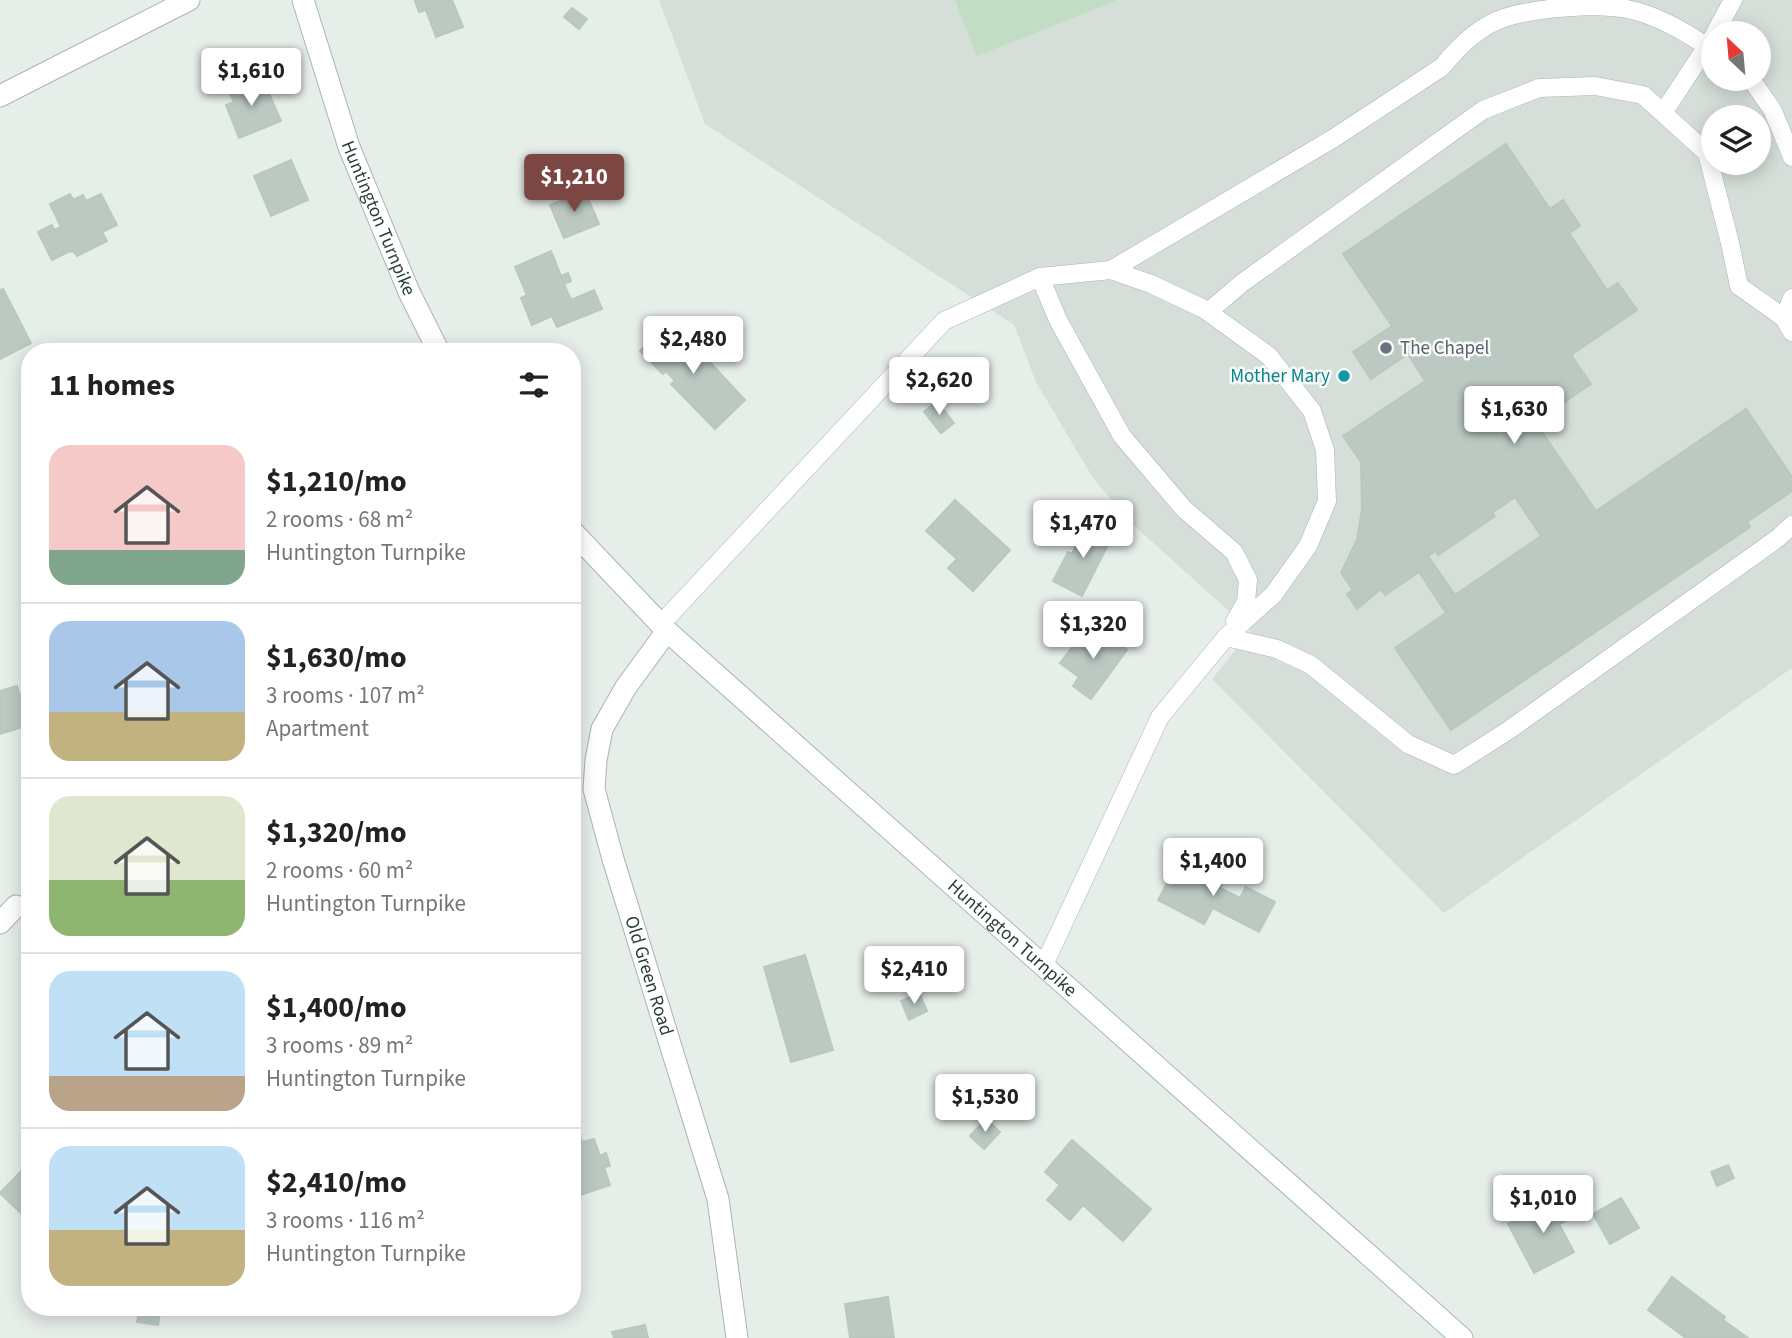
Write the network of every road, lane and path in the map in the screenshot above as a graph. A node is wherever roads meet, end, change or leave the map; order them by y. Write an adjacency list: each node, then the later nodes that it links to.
1 (189, 0): 8 (main road)
2 (303, 0): 16 (main road, Huntington Turnpike)
3 (1733, 0): 4 (lane)
4 (1722, 21)
5 (1701, 37): 11 (lane)
6 (1701, 58): 9 (lane)
7 (1759, 91): 10 (lane)
8 (0, 96)
9 (1663, 113): 14 (lane); 15 (lane)
10 (1792, 157)
11 (1111, 270): 12 (lane); 14 (lane)
12 (1040, 276): 19 (lane); 20 (lane)
13 (1792, 298): 15 (lane)
14 (1208, 313): 20 (lane)
15 (1788, 325)
16 (435, 343)
17 (1792, 525): 20 (lane)
18 (581, 540): 19 (main road, Huntington Turnpike)
19 (664, 628): 23 (main road, Huntington Turnpike); 24 (main road, Old Green Road)
20 (1226, 637): 23 (lane)
21 (16, 906): 22 (main road)
22 (0, 923)
23 (1044, 967): 25 (main road, Huntington Turnpike)
24 (737, 1338)
25 (1462, 1338)

